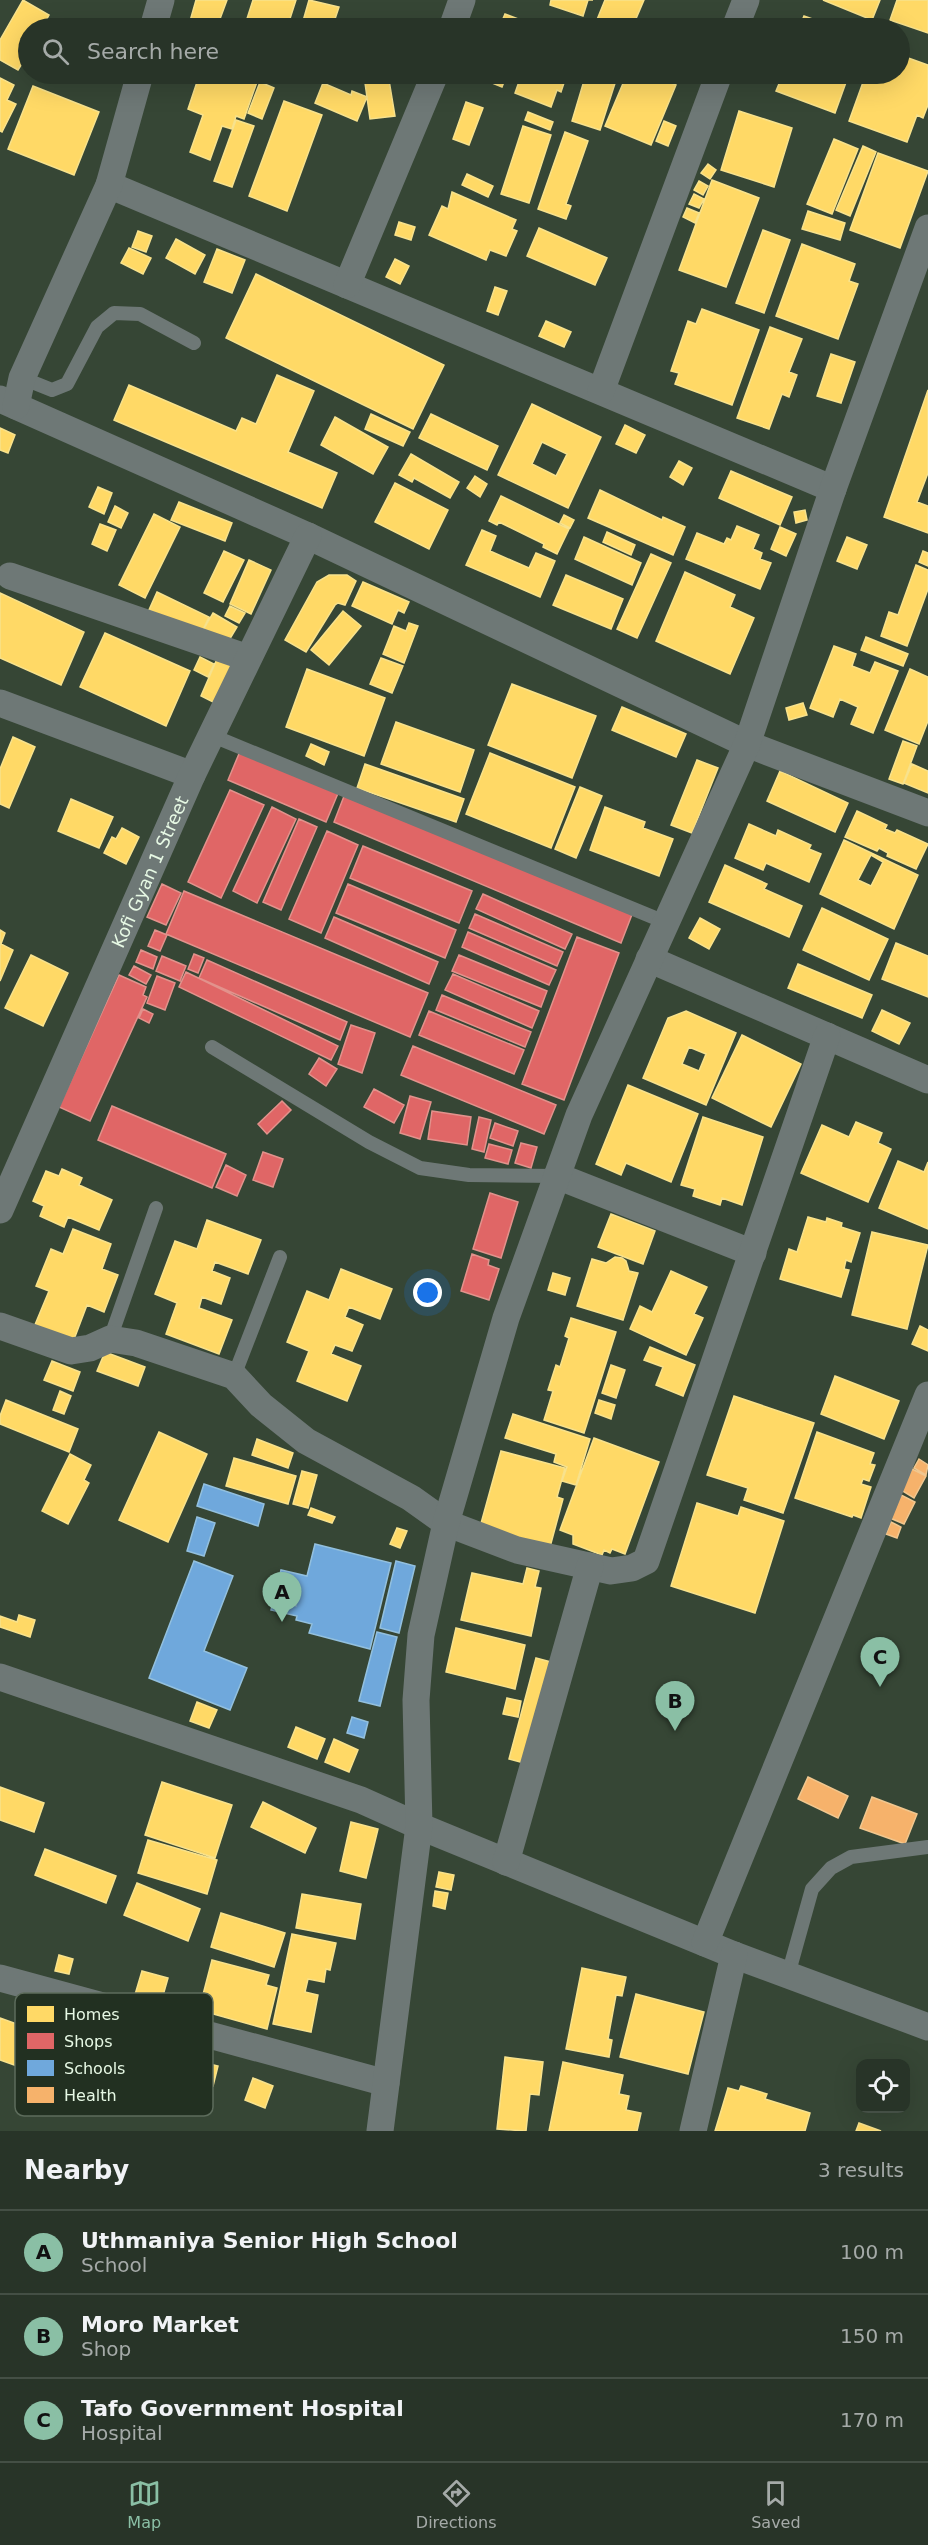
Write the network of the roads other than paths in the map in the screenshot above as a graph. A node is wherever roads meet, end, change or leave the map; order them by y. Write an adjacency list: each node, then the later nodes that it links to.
1 (161, 0): 4 (street)
2 (462, 0): 5 (street)
3 (746, 0): 6 (street)
4 (156, 18)
5 (456, 18)
6 (739, 18)
7 (137, 84): 10 (street)
8 (431, 84): 12 (street)
9 (714, 84): 15 (street)
10 (109, 185): 12 (street); 14 (street)
11 (928, 228): 17 (street)
12 (347, 285): 15 (street)
13 (194, 342): 14 (lane)
14 (22, 378): 16 (street)
15 (601, 392): 17 (street)
16 (8, 403): 18 (street)
17 (833, 489): 23 (street)
18 (308, 536): 20 (street, Kofi Gyan 1 Street); 23 (street)
19 (10, 576): 20 (street)
20 (248, 658): 22 (street, Kofi Gyan 1 Street)
21 (0, 703): 24 (street)
22 (213, 736): 24 (street, Kofi Gyan 1 Street); 26 (lane)
23 (747, 744): 25 (street); 26 (street)
24 (192, 775): 33 (street, Kofi Gyan 1 Street)
25 (928, 813)
26 (665, 922): 27 (street)
27 (649, 959): 28 (street); 31 (street)
28 (827, 1036): 30 (street); 34 (street)
29 (212, 1047): 31 (lane)
30 (928, 1080)
31 (557, 1176): 34 (street); 40 (street)
32 (156, 1208): 37 (lane)
33 (0, 1210)
34 (753, 1253): 41 (street)
35 (280, 1257): 38 (lane)
36 (0, 1326): 37 (street)
37 (110, 1339): 38 (street)
38 (234, 1376): 40 (street)
39 (928, 1395): 46 (street)
40 (446, 1523): 41 (street); 43 (street)
41 (590, 1566): 45 (street)
42 (0, 1677): 43 (street)
43 (419, 1826): 45 (street); 53 (street)
44 (928, 1847): 48 (lane)
45 (506, 1862): 46 (street)
46 (705, 1943): 47 (street)
47 (734, 1955): 48 (street); 55 (street)
48 (788, 1975): 51 (street)
49 (0, 1978): 50 (street)
50 (55, 1993)
51 (928, 2027)
52 (213, 2036): 53 (street)
53 (386, 2083): 54 (street)
54 (380, 2131)
55 (693, 2131)

